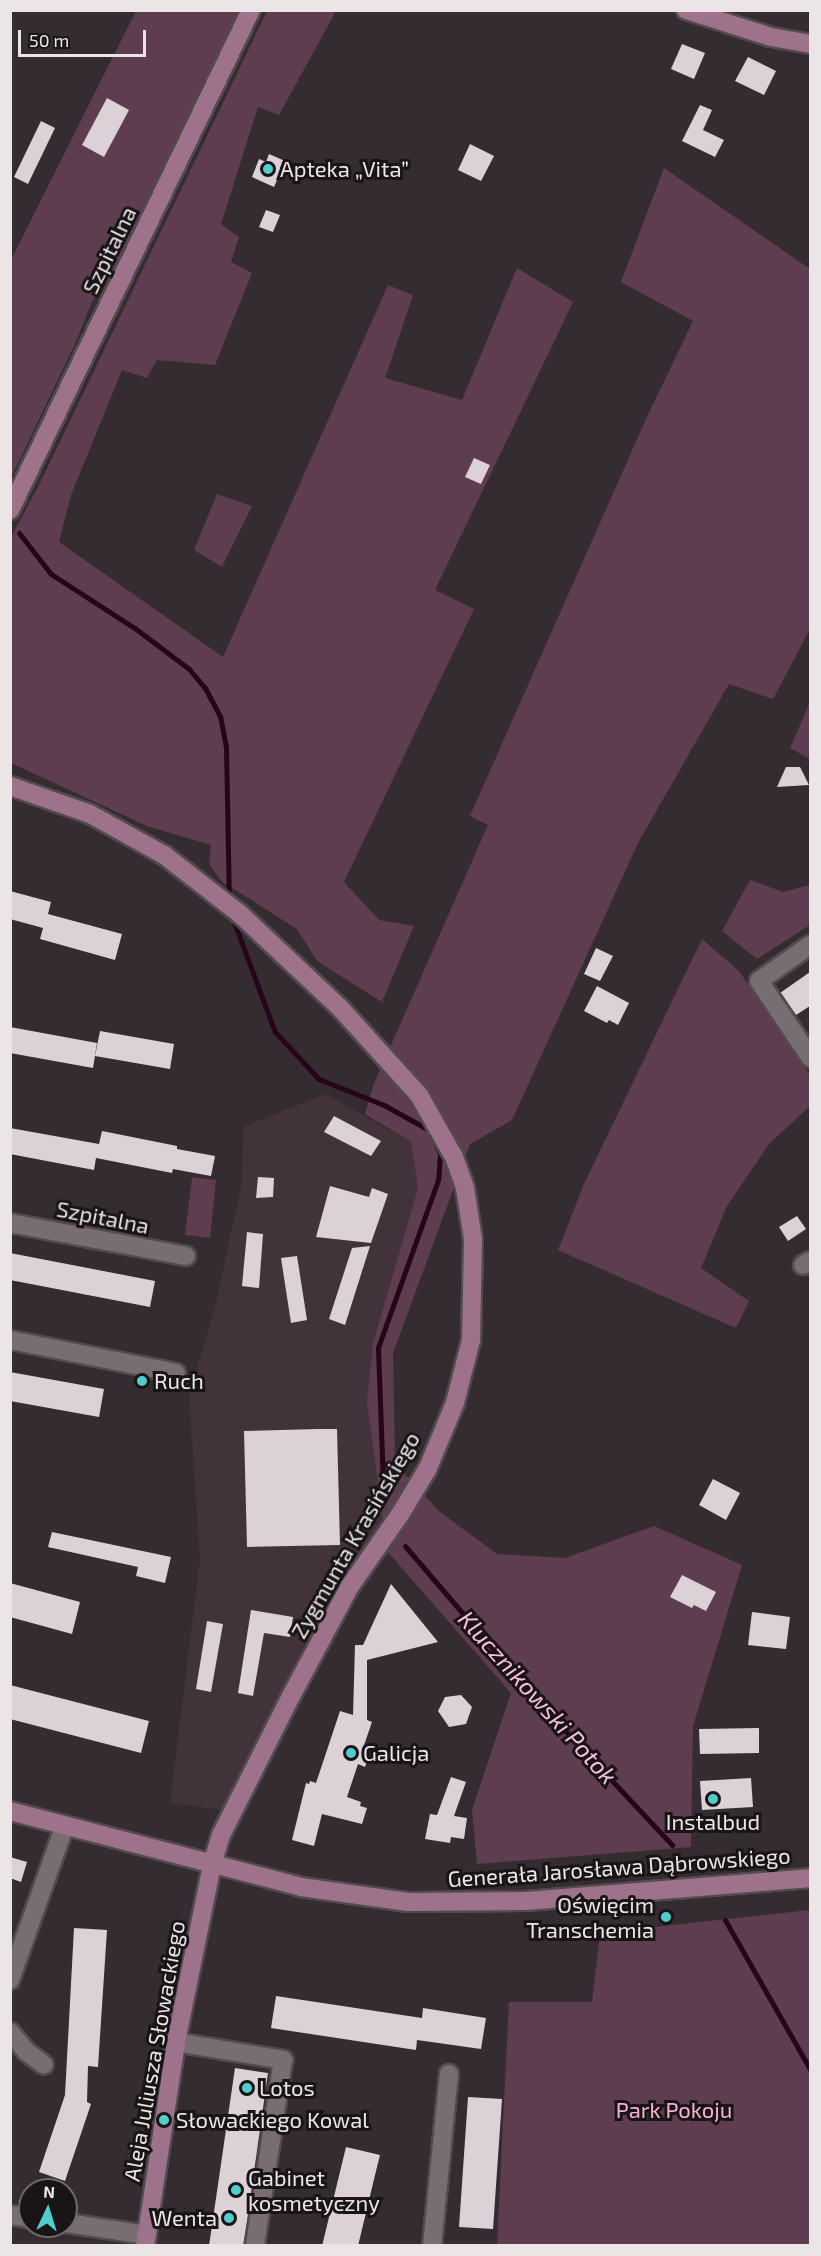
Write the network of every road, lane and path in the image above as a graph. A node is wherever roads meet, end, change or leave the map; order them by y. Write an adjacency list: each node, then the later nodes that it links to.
1 (251, 10): 4 (street, Szpitalna)
2 (686, 10): 3 (street)
3 (810, 44)
4 (10, 510)
5 (10, 786): 14 (street, Zygmunta Krasińskiego)
6 (810, 945): 7 (street)
7 (810, 1057)
8 (10, 1223): 9 (street, Szpitalna)
9 (186, 1256)
10 (10, 1340): 11 (street)
11 (176, 1373)
12 (10, 1811): 13 (street, Generała Jarosława Dąbrowskiego)
13 (65, 1825): 14 (street, Generała Jarosława Dąbrowskiego); 16 (street)
14 (212, 1865): 15 (street, Generała Jarosława Dąbrowskiego); 18 (street, Aleja Juliusza Słowackiego)
15 (810, 1878)
16 (10, 1980)
17 (10, 2032): 19 (street)
18 (176, 2042): 22 (street, Aleja Juliusza Słowackiego); 23 (street)
19 (44, 2065)
20 (449, 2074): 24 (street)
21 (78, 2226): 22 (street)
22 (146, 2240)
23 (255, 2246)
24 (432, 2246)

